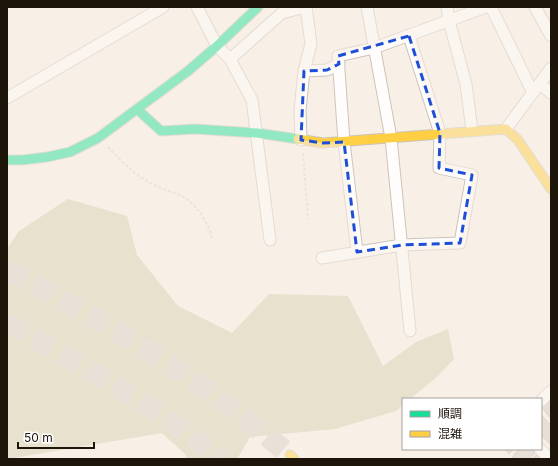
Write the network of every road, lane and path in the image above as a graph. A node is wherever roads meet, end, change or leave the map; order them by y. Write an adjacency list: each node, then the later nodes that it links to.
1 (163, 7): 22 (street)
2 (197, 7): 13 (street)
3 (258, 7): 13 (street)
4 (305, 7): 15 (street); 18 (street)
5 (367, 7): 14 (street)
6 (447, 7): 10 (street)
7 (486, 7): 10 (street)
8 (491, 7): 20 (street)
9 (535, 7): 12 (street)
10 (449, 21): 11 (street); 25 (street)
11 (409, 36): 14 (street); 27 (street)
12 (551, 36)
13 (217, 46): 15 (street); 23 (street)
14 (374, 48): 16 (street); 29 (street)
15 (230, 59): 26 (street)
16 (339, 64): 18 (street); 31 (street)
17 (551, 68): 19 (street)
18 (304, 71): 30 (street)
19 (540, 84): 20 (street); 21 (street)
20 (533, 93): 24 (street)
21 (551, 93)
22 (7, 98)
23 (138, 109): 26 (street); 28 (street)
24 (506, 129): 25 (street); 33 (street)
25 (472, 131): 27 (street)
26 (257, 133): 30 (street); 36 (street)
27 (440, 133): 29 (street); 37 (street)
28 (98, 138): 32 (street); 35 (path)
29 (392, 138): 31 (street); 37 (street)
30 (302, 140): 31 (street); 34 (path)
31 (344, 142): 38 (street)
32 (7, 160)
33 (551, 189)
34 (308, 219)
35 (212, 238)
36 (270, 240)
37 (402, 245): 38 (street); 40 (street)
38 (357, 252): 39 (street)
39 (322, 258)
40 (410, 331)
41 (551, 391): 42 (street)
42 (542, 400)
43 (541, 450): 44 (street)
44 (550, 459)

